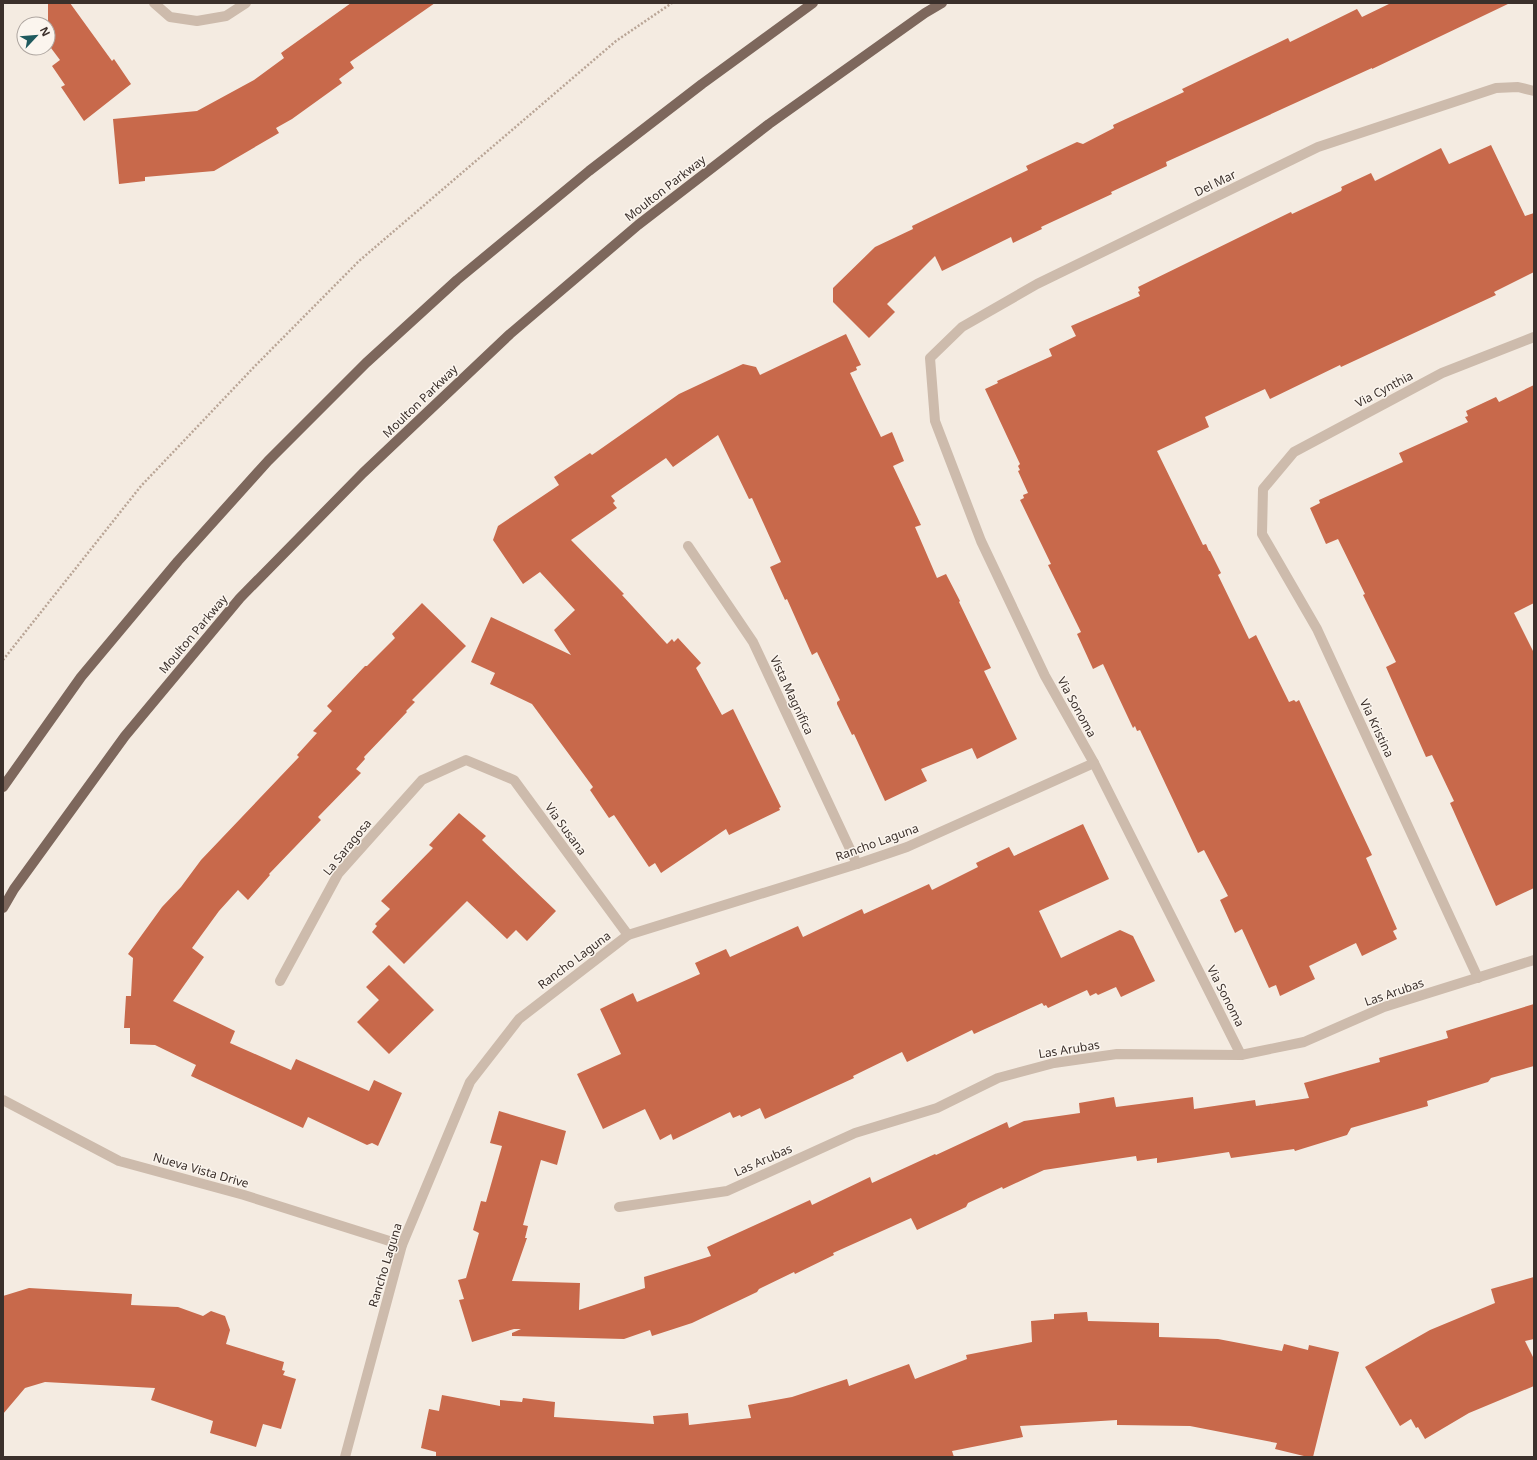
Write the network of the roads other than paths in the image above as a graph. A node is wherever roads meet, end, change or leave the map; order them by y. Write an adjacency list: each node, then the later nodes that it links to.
1 (154, 3): 2 (street)
2 (246, 3)
3 (813, 3): 12 (main road)
4 (942, 3): 14 (main road, Moulton Parkway)
5 (1534, 90): 7 (street, Del Mar)
6 (1534, 337): 8 (street, Via Cynthia)
7 (930, 358): 11 (street, Via Sonoma)
8 (1263, 489): 17 (street, Via Kristina)
9 (688, 546): 13 (street, Vista Magnifica)
10 (466, 760): 15 (street, Via Susana); 18 (street, La Saragosa)
11 (1094, 763): 13 (street, Rancho Laguna); 19 (street, Via Sonoma)
12 (3, 787)
13 (857, 864): 15 (street, Rancho Laguna)
14 (3, 908)
15 (628, 935): 22 (street, Rancho Laguna)
16 (1534, 960): 17 (street, Las Arubas)
17 (1478, 978): 19 (street, Las Arubas)
18 (280, 981)
19 (1241, 1055): 21 (street, Las Arubas)
20 (3, 1100): 22 (street, Nueva Vista Drive)
21 (619, 1208)
22 (402, 1245): 23 (street, Rancho Laguna)
23 (345, 1457)

